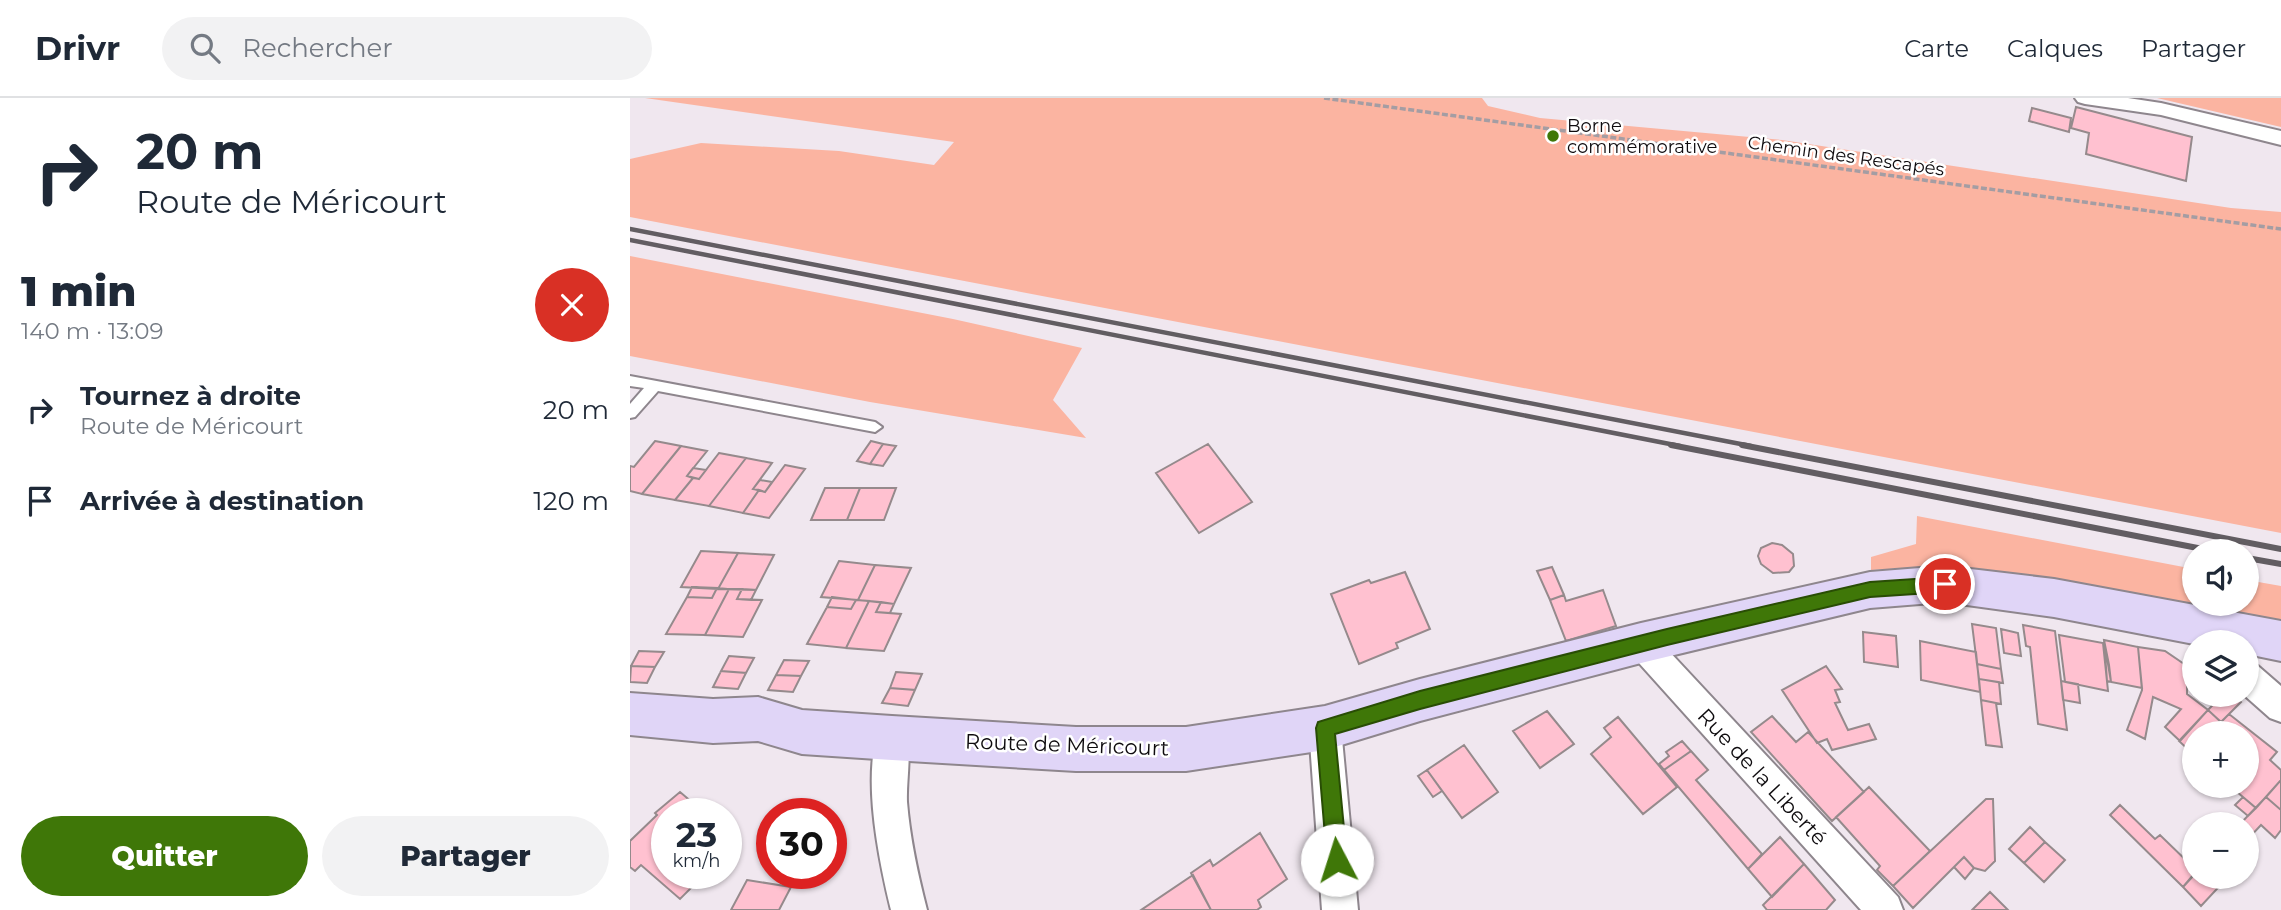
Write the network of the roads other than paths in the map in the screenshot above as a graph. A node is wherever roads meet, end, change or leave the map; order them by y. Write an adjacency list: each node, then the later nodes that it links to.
1 (2085, 98): 2 (street)
2 (2281, 138)
3 (630, 381): 4 (lane)
4 (655, 385): 5 (lane); 6 (lane)
5 (630, 413)
6 (875, 427)
7 (2191, 630): 10 (street, Route de Méricourt)
8 (2259, 639): 9 (street, Route de Méricourt)
9 (2281, 641)
10 (1641, 643): 14 (street, Route de Méricourt); 18 (street, Rue de la Liberté)
11 (2259, 688): 12 (street)
12 (2281, 707)
13 (630, 714): 15 (street, Route de Méricourt)
14 (1325, 728): 15 (street, Route de Méricourt); 17 (street)
15 (892, 738): 16 (street)
16 (909, 910)
17 (1340, 910)
18 (1885, 910)

